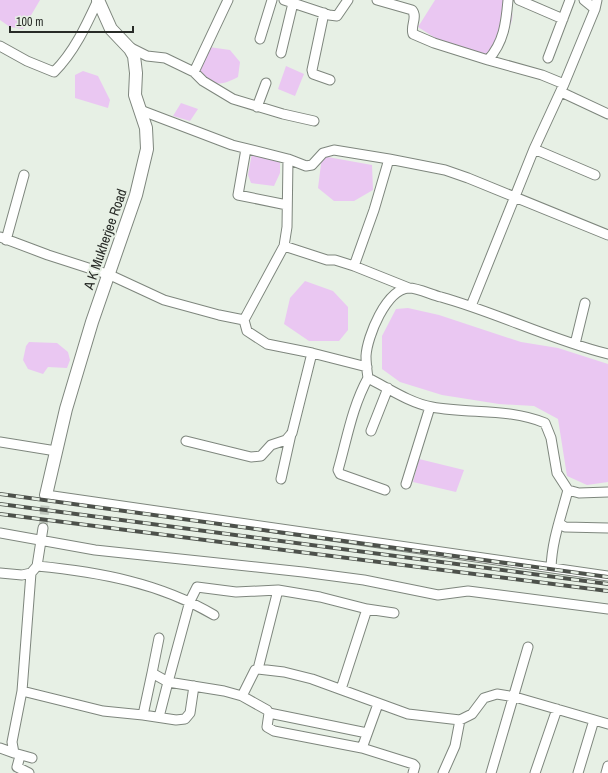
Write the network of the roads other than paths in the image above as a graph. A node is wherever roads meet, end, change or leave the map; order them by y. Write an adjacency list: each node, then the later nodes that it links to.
1 (98, 0): 16 (street, A K Mukherjee Road); 17 (street)
2 (228, 0): 21 (street)
3 (272, 0): 15 (street)
4 (284, 0): 11 (street)
5 (348, 0): 13 (street)
6 (377, 0): 20 (street)
7 (508, 0): 20 (street)
8 (518, 0): 14 (street)
9 (570, 0): 14 (street)
10 (584, 0): 12 (street)
11 (293, 3): 13 (street); 18 (street)
12 (596, 4): 24 (street)
13 (324, 13): 22 (street)
14 (563, 19): 19 (street)
15 (260, 39)
16 (124, 44): 21 (street); 26 (street, A K Mukherjee Road)
17 (0, 46)
18 (281, 54)
19 (548, 58)
20 (488, 60): 24 (street)
21 (194, 72): 25 (street)
22 (330, 80)
23 (266, 83): 25 (street)
24 (563, 88): 27 (street); 30 (street)
25 (257, 107): 28 (street)
26 (140, 110): 29 (street); 41 (street, A K Mukherjee Road)
27 (608, 114)
28 (314, 120)
29 (246, 149): 31 (street); 36 (street)
30 (534, 149): 34 (street); 35 (street)
31 (288, 159): 32 (street); 36 (street)
32 (389, 159): 35 (street); 40 (street)
33 (24, 175): 38 (street)
34 (595, 175)
35 (516, 197): 37 (street); 44 (street)
36 (287, 205): 39 (street)
37 (608, 235)
38 (3, 239): 41 (street)
39 (284, 246): 40 (street); 45 (street)
40 (354, 266): 42 (street)
41 (110, 275): 45 (street); 57 (street, A K Mukherjee Road)
42 (409, 288): 44 (street); 49 (street)
43 (585, 303): 46 (street)
44 (471, 306): 46 (street)
45 (244, 320): 47 (street)
46 (575, 344): 48 (street)
47 (312, 353): 49 (street); 54 (street)
48 (608, 354)
49 (367, 367): 50 (street)
50 (368, 378): 51 (street); 60 (street)
51 (388, 388): 52 (street); 53 (street)
52 (430, 406): 59 (street); 61 (street)
53 (371, 431)
54 (292, 433): 55 (street); 58 (street)
55 (186, 440)
56 (0, 442): 57 (street)
57 (56, 451): 63 (street, A K Mukherjee Road)
58 (281, 479)
59 (406, 484)
60 (385, 490)
61 (568, 490): 62 (street); 64 (street)
62 (608, 492)
63 (46, 494): 69 (street)
64 (559, 523): 66 (street); 69 (street)
65 (43, 528): 68 (street)
66 (608, 528)
67 (0, 533): 68 (street)
68 (42, 540): 70 (street); 76 (street)
69 (551, 568): 72 (street)
70 (34, 569): 71 (street); 74 (street); 86 (street)
71 (0, 573)
72 (608, 576)
73 (278, 590): 74 (street); 75 (street); 81 (street)
74 (190, 601): 78 (street); 83 (street)
75 (367, 609): 77 (street); 85 (street)
76 (608, 609)
77 (394, 613)
78 (214, 615)
79 (159, 638): 82 (street)
80 (528, 647): 88 (street)
81 (258, 669): 85 (street); 87 (street)
82 (152, 673): 83 (street); 92 (street)
83 (168, 682): 84 (street); 93 (street)
84 (194, 686): 87 (street); 93 (street)
85 (341, 689): 89 (street)
86 (22, 691): 92 (street); 100 (street)
87 (242, 696): 91 (street)
88 (515, 697): 90 (street); 94 (street); 106 (street)
89 (378, 704): 94 (street); 97 (street)
90 (557, 709): 95 (street); 107 (street)
91 (269, 713): 97 (street); 99 (street)
92 (143, 715): 93 (street)
93 (159, 717)
94 (460, 720): 105 (street)
95 (594, 720): 96 (street); 108 (street)
96 (608, 724)
97 (367, 733): 99 (street)
98 (0, 748): 100 (street)
99 (362, 748): 104 (street)
100 (17, 754): 101 (street); 103 (street)
101 (32, 758)
102 (608, 766): 109 (street)
103 (29, 773)
104 (413, 773)
105 (443, 773)
106 (492, 773)
107 (535, 773)
108 (578, 773)
109 (606, 773)

